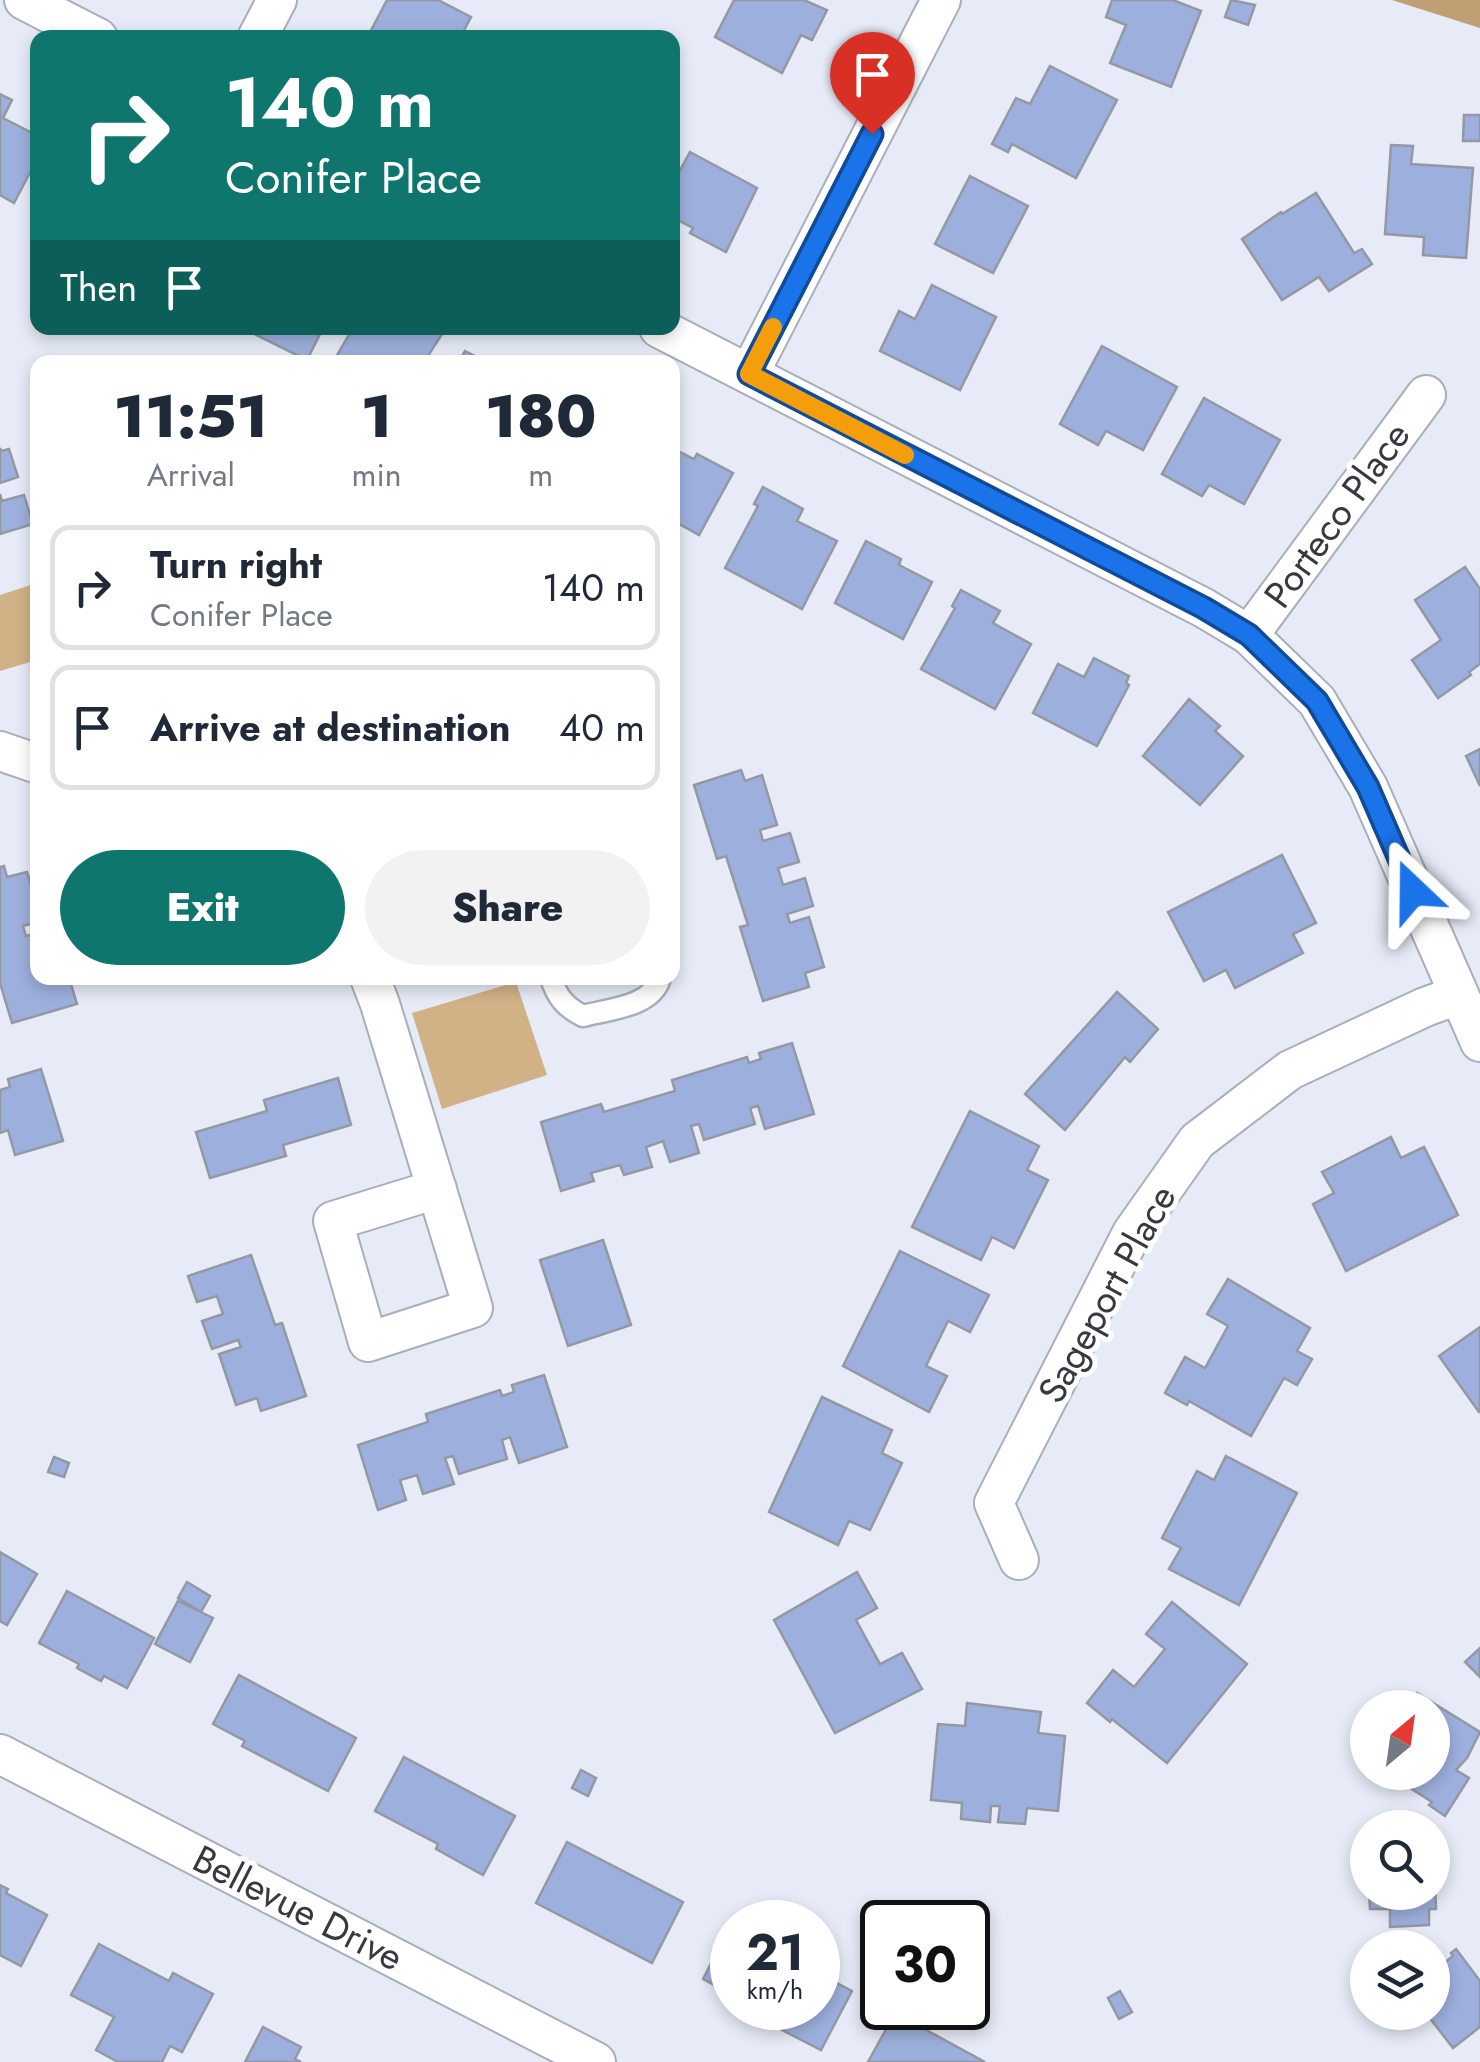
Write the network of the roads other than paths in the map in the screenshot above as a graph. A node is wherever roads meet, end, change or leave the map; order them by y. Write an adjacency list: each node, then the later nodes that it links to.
1 (24, 0): 4 (street)
2 (277, 0): 5 (street)
3 (941, 0): 7 (street)
4 (82, 30)
5 (262, 30)
6 (673, 335): 7 (street)
7 (749, 374): 9 (street)
8 (1426, 394): 9 (street, Porteco Place)
9 (1249, 635): 15 (street)
10 (0, 751): 11 (street)
11 (30, 761)
12 (372, 985): 17 (street)
13 (554, 985): 14 (lane)
14 (658, 985)
15 (1458, 995): 16 (street); 18 (street, Sageport Place)
16 (1480, 1042)
17 (437, 1189)
18 (1020, 1560)
19 (0, 1754): 20 (street, Bellevue Drive)
20 (596, 2062)

